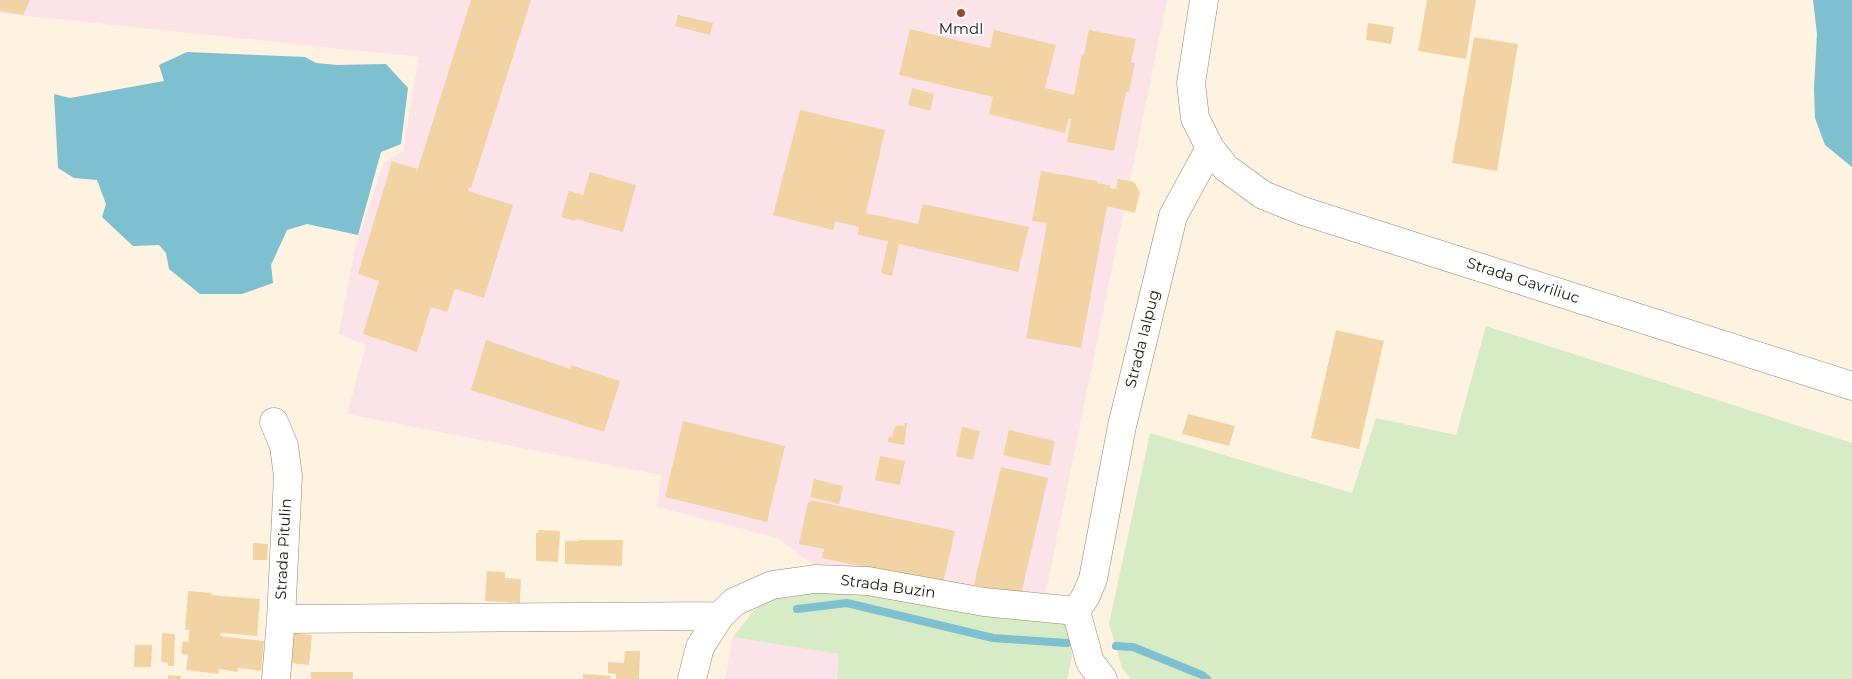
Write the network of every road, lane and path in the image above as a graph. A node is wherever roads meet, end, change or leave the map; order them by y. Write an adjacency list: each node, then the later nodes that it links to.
1 (1204, 0): 2 (street)
2 (1210, 148): 3 (street, Strada Gavriliuc); 5 (street, Strada Ialpug)
3 (1852, 386)
4 (274, 422): 7 (street, Strada Pitulin)
5 (1076, 611): 6 (street, Strada Buzin); 10 (street)
6 (720, 616): 7 (street); 9 (street, Strada Buzin)
7 (281, 619): 8 (street, Strada Pitulin)
8 (276, 679)
9 (692, 679)
10 (1103, 679)

